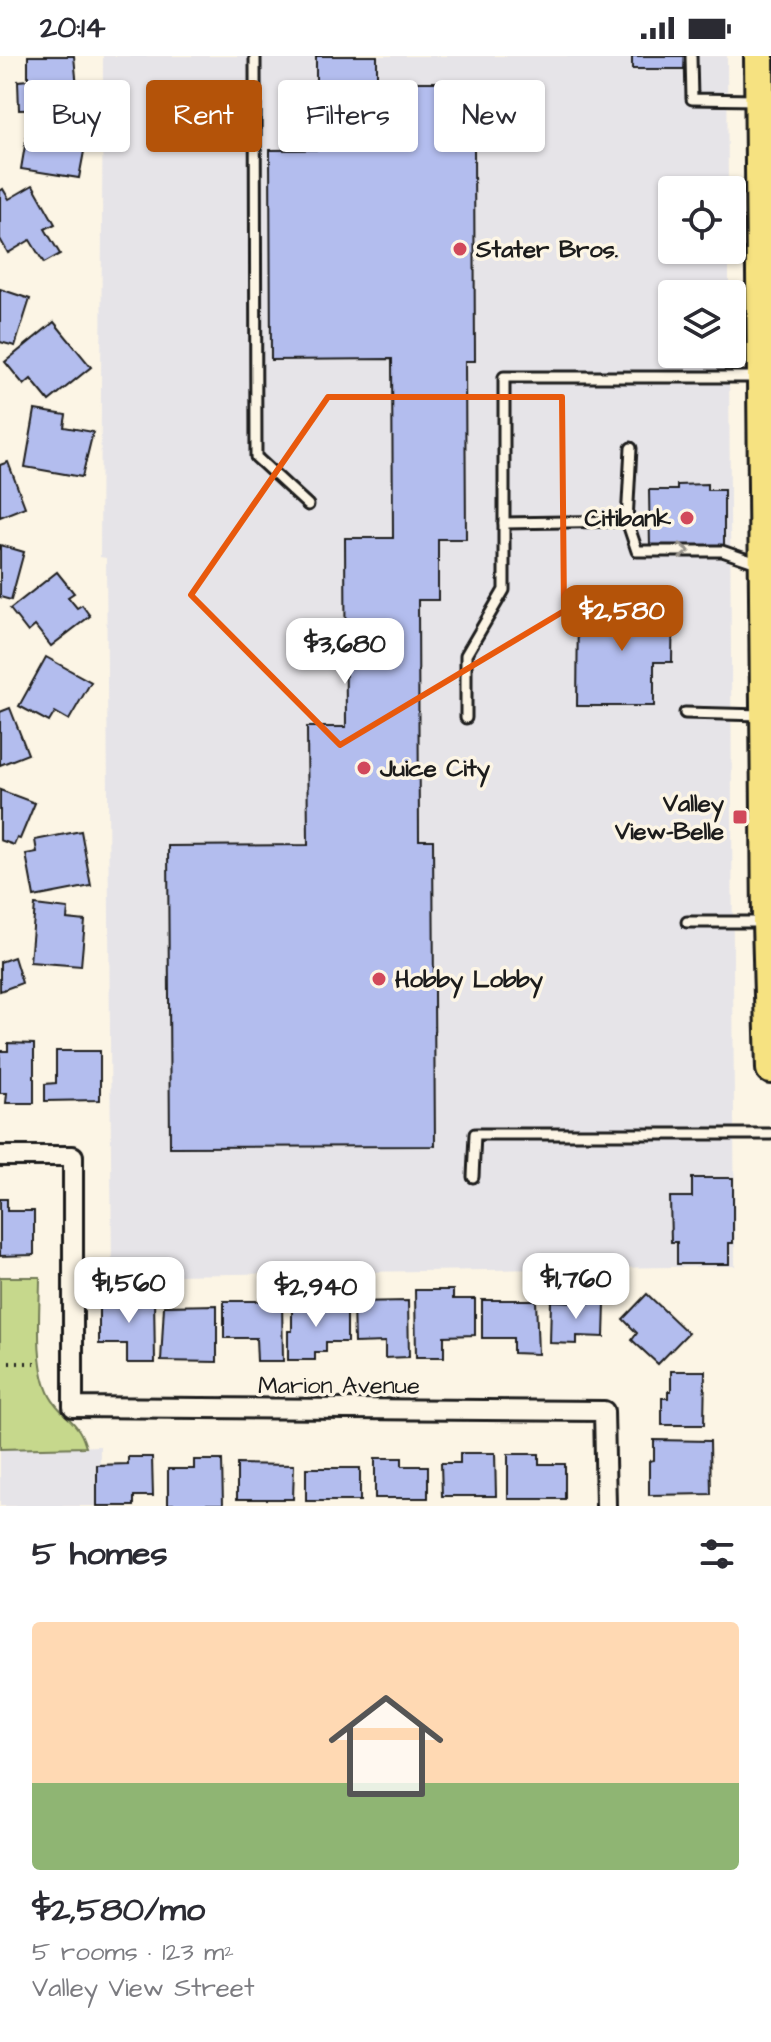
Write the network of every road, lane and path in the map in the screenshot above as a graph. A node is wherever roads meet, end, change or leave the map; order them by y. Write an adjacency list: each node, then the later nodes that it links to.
1 (255, 56): 8 (lane)
2 (691, 56): 4 (lane)
3 (759, 56): 4 (main road)
4 (759, 100): 5 (main road)
5 (766, 334): 6 (main road)
6 (767, 377): 10 (lane); 11 (main road)
7 (631, 448): 9 (lane)
8 (308, 505)
9 (627, 521): 10 (lane); 11 (lane, one-way to 11)
10 (504, 523): 14 (lane)
11 (764, 565): 13 (main road)
12 (685, 713): 13 (lane)
13 (768, 715): 16 (main road)
14 (466, 718)
15 (687, 922): 16 (lane)
16 (767, 922): 17 (main road)
17 (771, 1069)
18 (771, 1134): 20 (lane)
19 (0, 1156): 23 (street, Marion Avenue)
20 (473, 1177)
21 (9, 1363): 22 (path)
22 (41, 1363)
23 (606, 1506)

